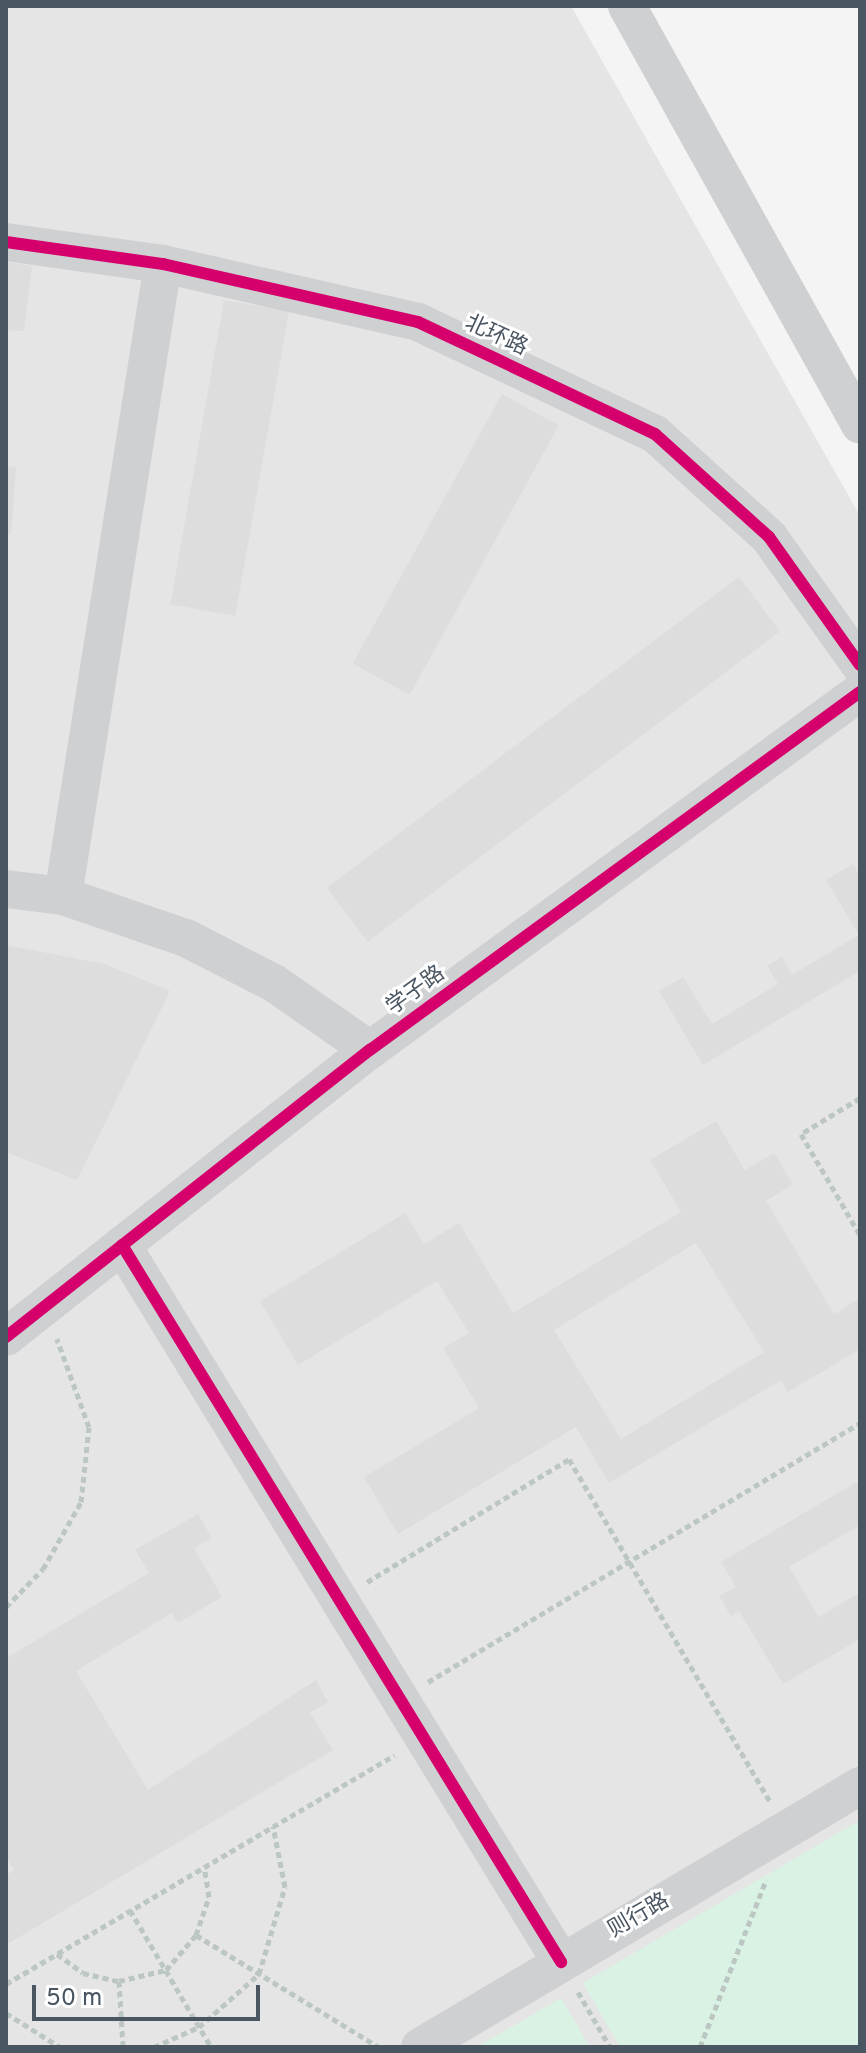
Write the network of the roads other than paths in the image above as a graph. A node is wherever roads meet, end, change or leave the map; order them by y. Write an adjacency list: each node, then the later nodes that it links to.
1 (627, 6): 4 (street)
2 (6, 242): 3 (street, 北环路)
3 (163, 264): 5 (street, 北环路); 8 (street)
4 (860, 425)
5 (860, 665)
6 (860, 692): 9 (street, 学子路)
7 (6, 889): 8 (street)
8 (63, 896): 9 (street)
9 (370, 1050): 10 (street, 学子路)
10 (122, 1245): 11 (street, 学子路); 13 (street)
11 (6, 1337)
12 (860, 1786): 13 (street, 则行路)
13 (561, 1962): 14 (street, 则行路)
14 (420, 2047)

